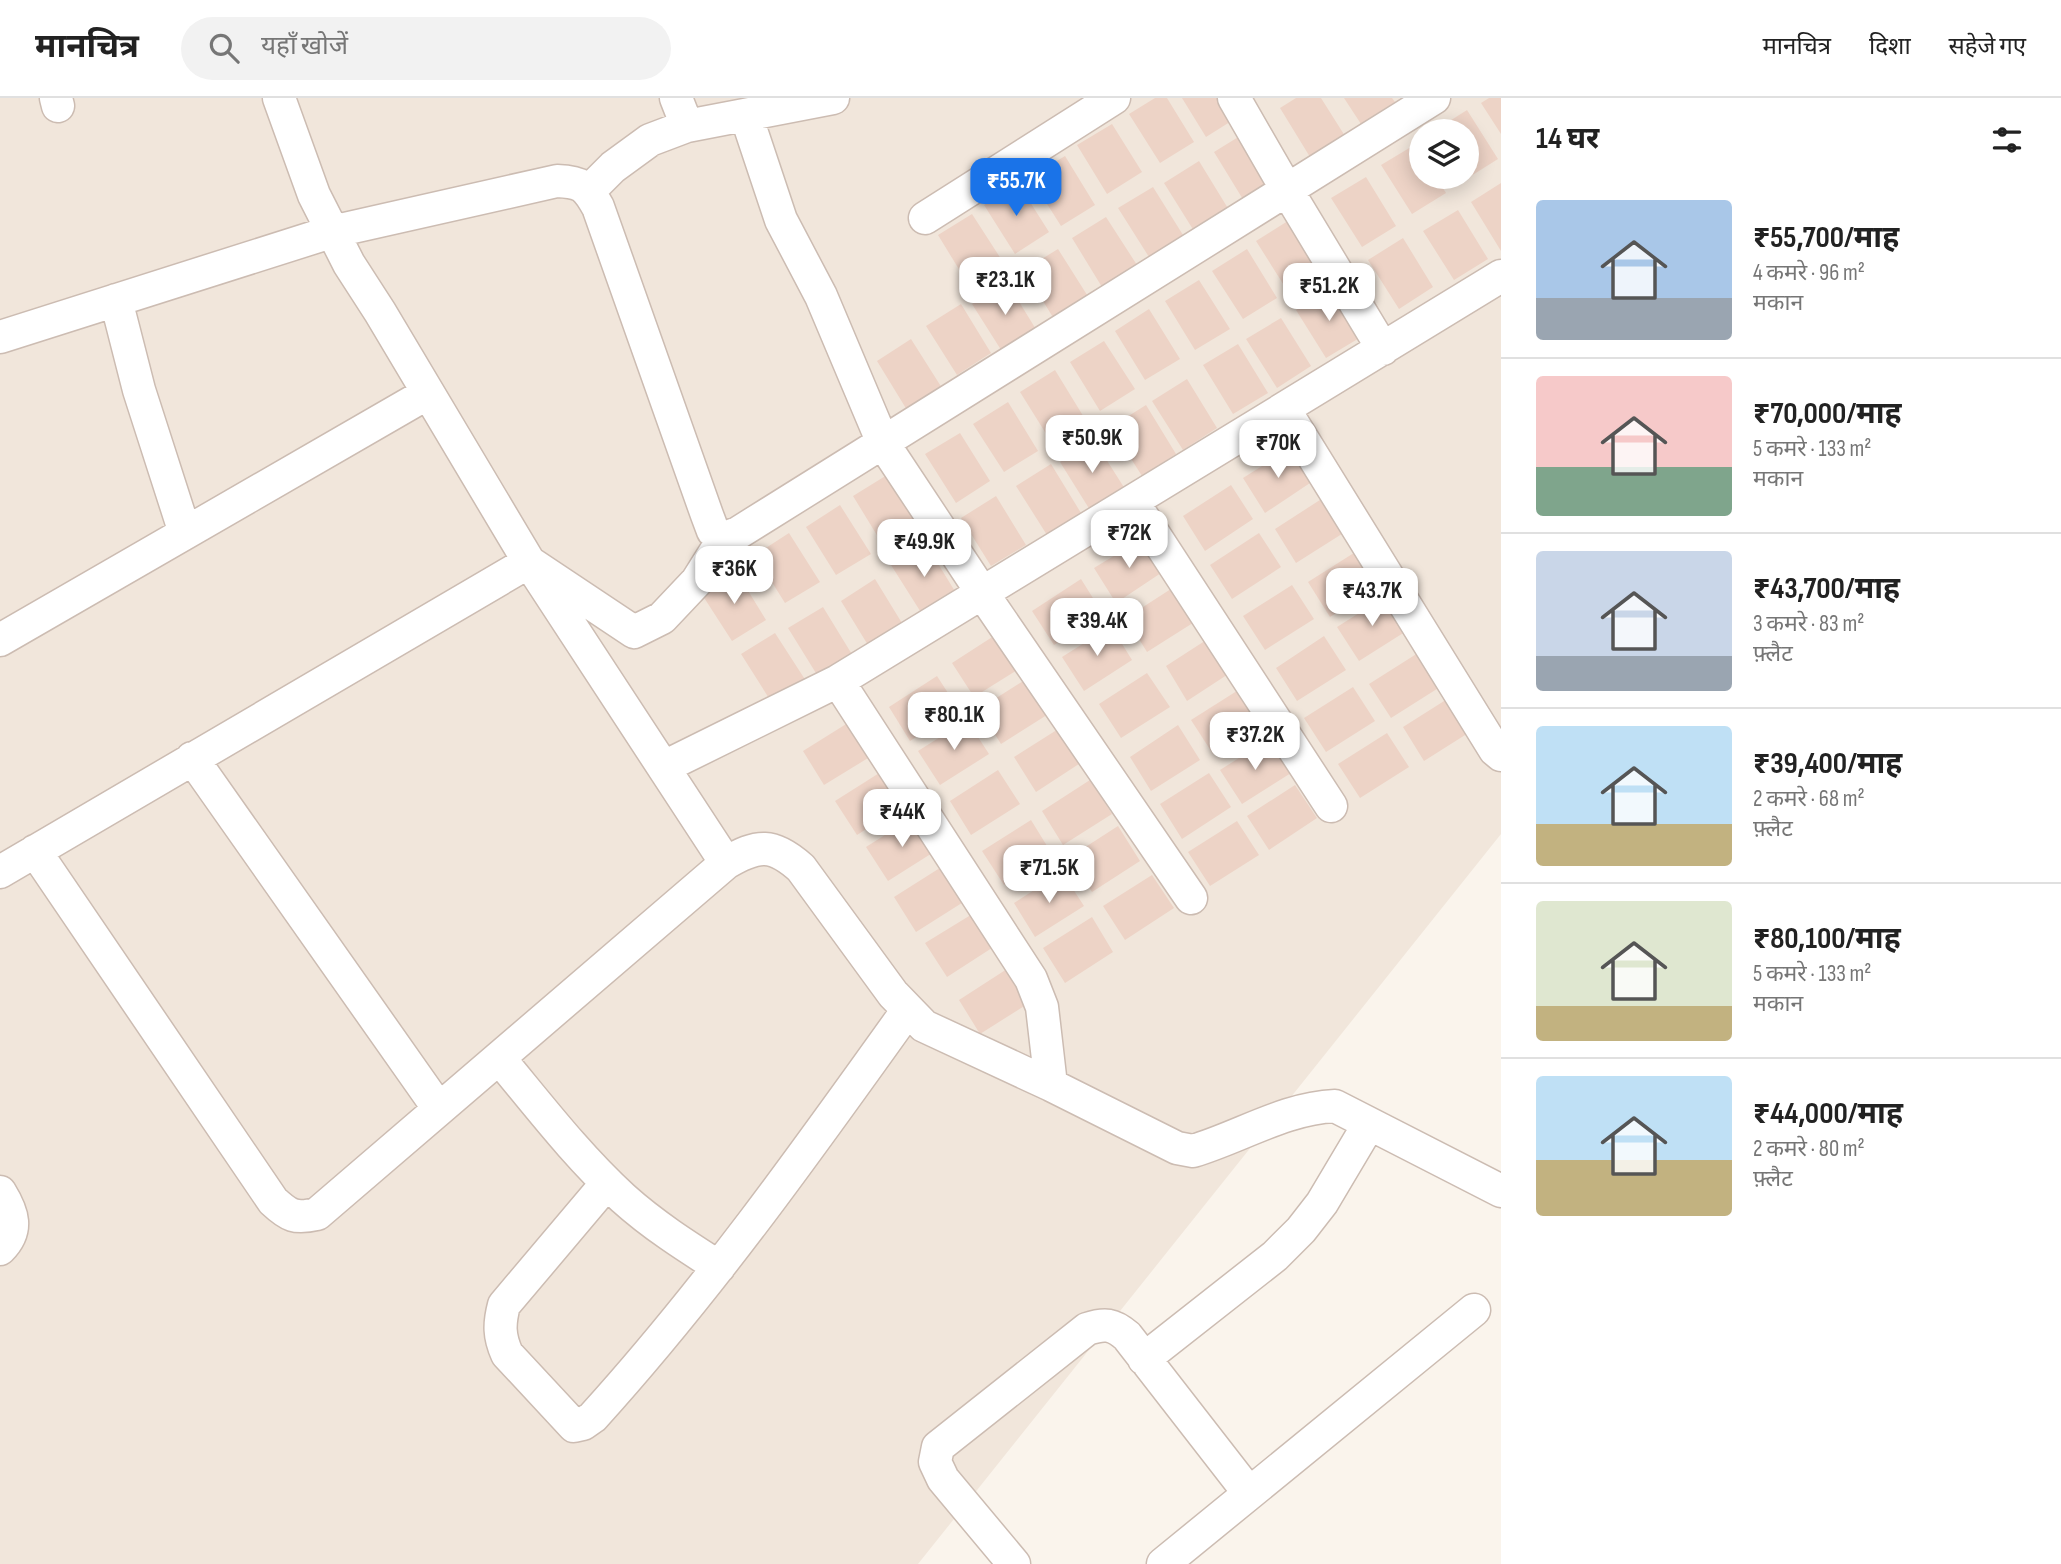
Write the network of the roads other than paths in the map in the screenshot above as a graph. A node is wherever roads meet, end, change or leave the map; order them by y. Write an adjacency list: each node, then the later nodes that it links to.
1 (279, 98): 11 (street)
2 (833, 98): 7 (street)
3 (1114, 98): 10 (street)
4 (1234, 98): 8 (street)
5 (1434, 98): 8 (street)
6 (681, 112): 7 (street); 9 (street)
7 (746, 115): 18 (street)
8 (1287, 190): 15 (street); 18 (street)
9 (589, 191): 11 (street); 21 (street)
10 (925, 218)
11 (331, 232): 13 (street); 16 (street)
12 (1501, 276): 15 (street)
13 (116, 300): 14 (street); 20 (street)
14 (0, 337)
15 (1383, 349): 17 (street)
16 (428, 393): 20 (street); 22 (street)
17 (1284, 409): 19 (street); 26 (street)
18 (883, 443): 21 (street); 23 (street)
19 (1133, 502): 23 (street); 29 (street)
20 (185, 533): 24 (street)
21 (724, 538): 22 (street)
22 (529, 562): 27 (street); 28 (street)
23 (983, 594): 25 (street); 33 (street)
24 (0, 640)
25 (838, 681): 28 (street); 36 (street)
26 (1501, 755)
27 (192, 758): 30 (street); 37 (street)
28 (664, 767): 31 (street)
29 (1331, 806)
30 (35, 851): 32 (street); 37 (street)
31 (726, 863): 34 (street); 35 (street)
32 (0, 872)
33 (1191, 898)
34 (907, 1011): 36 (street); 43 (street)
35 (499, 1058): 37 (street); 39 (street)
36 (1051, 1085): 38 (street)
37 (439, 1109)
38 (1370, 1124): 40 (street); 45 (street)
39 (607, 1183): 43 (street); 43 (street)
40 (1501, 1191)
41 (0, 1192): 42 (street)
42 (0, 1249)
43 (719, 1267)
44 (1474, 1310): 46 (street)
45 (1144, 1359): 46 (street); 47 (street)
46 (1249, 1493): 48 (street)
47 (1008, 1562)
48 (1163, 1564)

